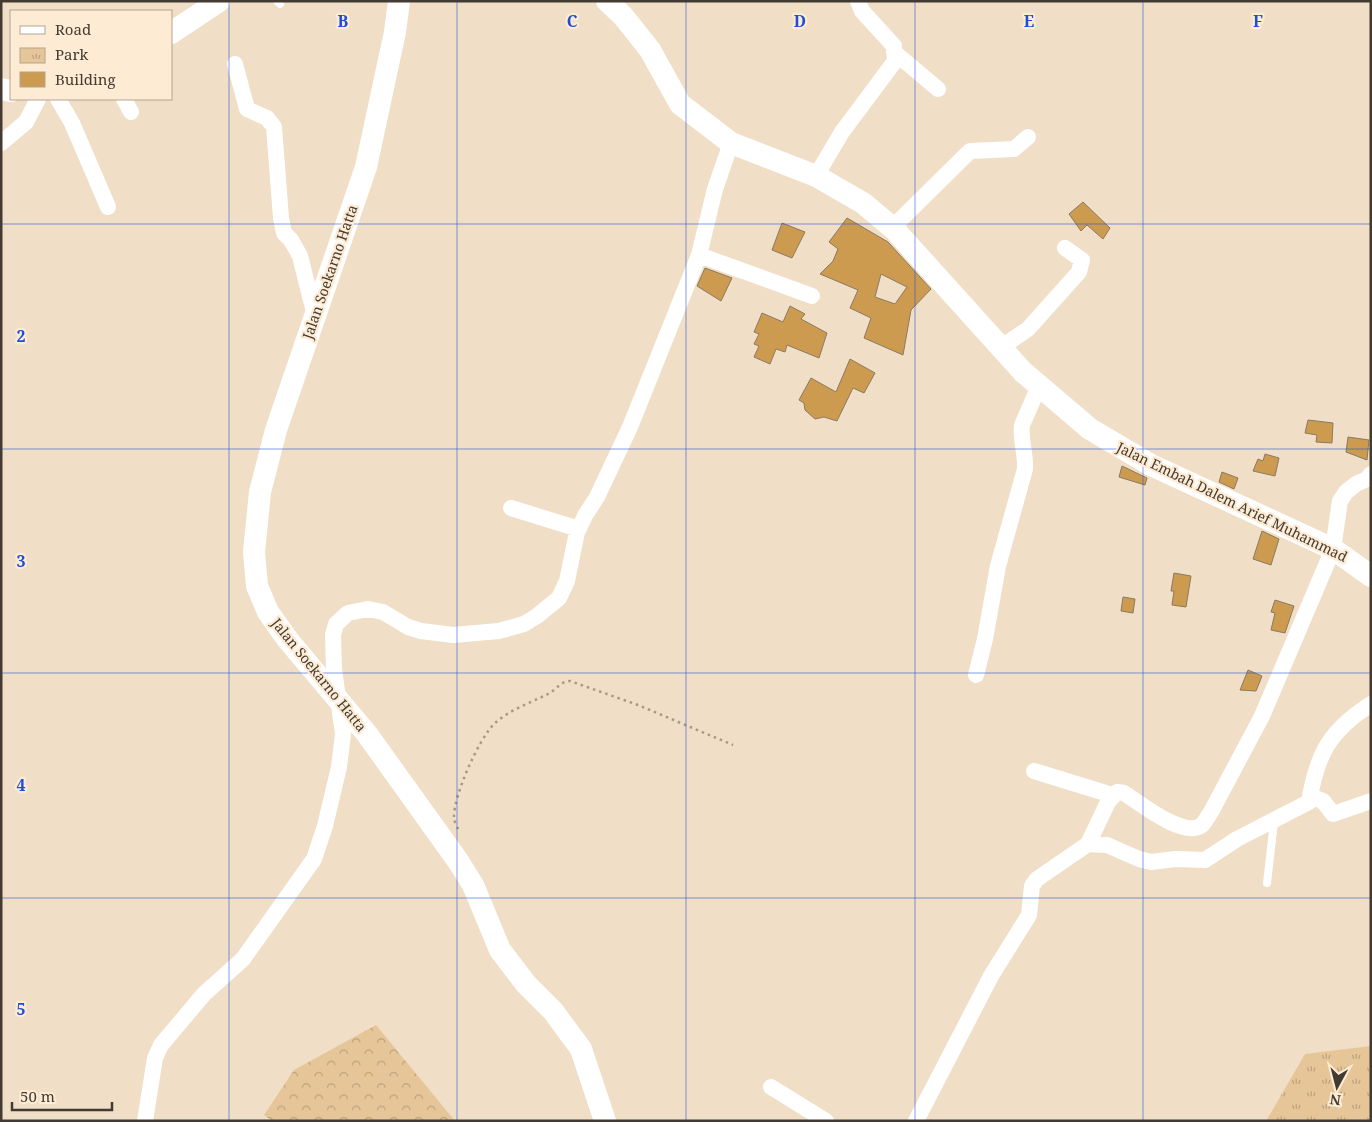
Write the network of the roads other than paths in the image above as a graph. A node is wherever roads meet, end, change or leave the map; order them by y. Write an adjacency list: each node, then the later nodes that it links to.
1 (219, 1): 5 (street)
2 (399, 1): 20 (street, Jalan Soekarno Hatta)
3 (607, 1): 13 (street, Jalan Embah Dalem Arief Muhammad)
4 (858, 1): 6 (street)
5 (172, 32)
6 (894, 52): 8 (street); 14 (street)
7 (235, 64): 20 (street)
8 (938, 89)
9 (37, 100): 12 (street)
10 (59, 100): 15 (street)
11 (1028, 138): 16 (street)
12 (1, 143)
13 (731, 143): 14 (street, Jalan Embah Dalem Arief Muhammad); 18 (street)
14 (816, 176): 16 (street, Jalan Embah Dalem Arief Muhammad)
15 (108, 207)
16 (893, 227): 21 (street, Jalan Embah Dalem Arief Muhammad)
17 (1065, 248): 21 (street)
18 (699, 255): 19 (street); 25 (street)
19 (812, 296)
20 (315, 316): 29 (street, Jalan Soekarno Hatta)
21 (1000, 348): 22 (street, Jalan Embah Dalem Arief Muhammad)
22 (1039, 386): 26 (street, Jalan Embah Dalem Arief Muhammad); 28 (street)
23 (1371, 474): 26 (street)
24 (511, 508): 25 (street)
25 (578, 529): 29 (street)
26 (1333, 549): 27 (street, Jalan Embah Dalem Arief Muhammad); 32 (street)
27 (1371, 576)
28 (976, 675)
29 (340, 702): 39 (street); 40 (street, Jalan Soekarno Hatta)
30 (1371, 704): 33 (street)
31 (1034, 771): 32 (street)
32 (1112, 795): 36 (street)
33 (1310, 796): 34 (street); 35 (street)
34 (1371, 801)
35 (1274, 822): 36 (street); 37 (lane)
36 (1088, 844): 42 (street)
37 (1267, 883)
38 (771, 1087): 41 (street)
39 (145, 1121)
40 (605, 1121)
41 (826, 1121)
42 (916, 1121)

